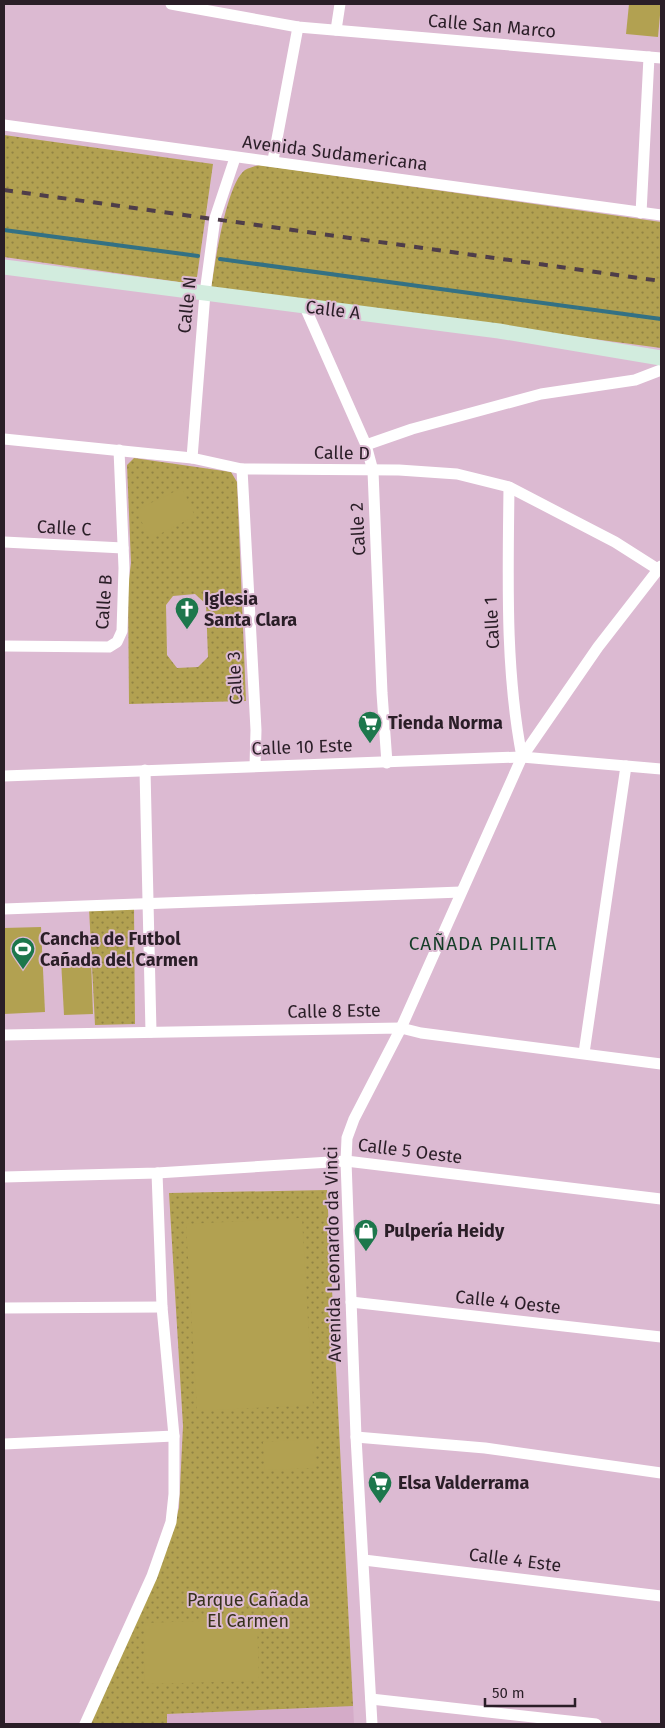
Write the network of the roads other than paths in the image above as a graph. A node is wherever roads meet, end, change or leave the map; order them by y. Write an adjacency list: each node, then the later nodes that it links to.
1 (171, 4): 3 (street, Calle San Marco)
2 (340, 4): 4 (street)
3 (298, 27): 4 (street, Calle San Marco); 9 (street)
4 (336, 30): 5 (street, Calle San Marco)
5 (649, 57): 6 (street, Calle San Marco); 10 (street)
6 (661, 58)
7 (4, 125): 8 (street, Avenida Sudamericana)
8 (235, 158): 9 (street, Avenida Sudamericana); 13 (street, Calle N)
9 (273, 160): 10 (street, Avenida Sudamericana)
10 (641, 213): 11 (street, Avenida Sudamericana)
11 (661, 215)
12 (4, 267): 13 (street, Calle A)
13 (205, 293): 14 (street, Calle A); 20 (street, Calle N)
14 (305, 307): 15 (street, Calle A); 18 (street, Calle 2)
15 (661, 358)
16 (661, 370): 18 (street, Calle D)
17 (4, 439): 19 (street, Calle D)
18 (366, 445): 22 (street, Calle 2)
19 (119, 450): 20 (street, Calle D); 25 (street, Calle B)
20 (192, 458): 21 (street, Calle D)
21 (242, 468): 22 (street, Calle D); 30 (street, Calle 3)
22 (373, 471): 23 (street, Calle D); 29 (street, Calle 2)
23 (508, 487): 26 (street, Calle D); 28 (street, Calle 1)
24 (4, 542): 25 (street, Calle C)
25 (123, 548): 27 (street, Calle B)
26 (660, 568): 28 (street, Avenida Leonardo da Vinci)
27 (4, 646)
28 (522, 758): 29 (street, Calle 10 Este); 31 (street, Calle 10 Este); 35 (street, Avenida Leonardo da Vinci)
29 (387, 763): 30 (street, Calle 10 Este)
30 (254, 766): 33 (street, Calle 10 Este)
31 (626, 766): 32 (street, Calle 10 Este); 41 (street)
32 (661, 769)
33 (145, 770): 34 (street, Calle 10 Este); 36 (street)
34 (4, 776)
35 (461, 892): 36 (street); 38 (street, Avenida Leonardo da Vinci)
36 (148, 903): 37 (street); 39 (street)
37 (4, 909)
38 (402, 1028): 39 (street, Calle 8 Este); 41 (street, Calle 8 Este); 43 (street, Avenida Leonardo da Vinci)
39 (152, 1032): 40 (street, Calle 8 Este)
40 (4, 1035)
41 (584, 1053): 42 (street, Calle 8 Este)
42 (661, 1064)
43 (346, 1161): 44 (street, Calle 5 Oeste); 46 (street, Calle 5 Oeste); 47 (street, Avenida Leonardo da Vinci)
44 (157, 1173): 45 (street, Calle 5 Oeste); 48 (street)
45 (4, 1176)
46 (661, 1200)
47 (351, 1302): 50 (street, Calle 4 Oeste); 52 (street, Avenida Leonardo da Vinci)
48 (162, 1307): 49 (street); 51 (street)
49 (4, 1308)
50 (661, 1337)
51 (174, 1436): 53 (street); 58 (street)
52 (356, 1437): 54 (street); 55 (street, Avenida Leonardo da Vinci)
53 (4, 1444)
54 (661, 1473)
55 (364, 1560): 56 (street, Calle 4 Este); 57 (street, Avenida Leonardo da Vinci)
56 (661, 1596)
57 (371, 1700): 59 (street, Avenida Leonardo da Vinci); 60 (street)
58 (85, 1724)
59 (372, 1724)
60 (596, 1724)

